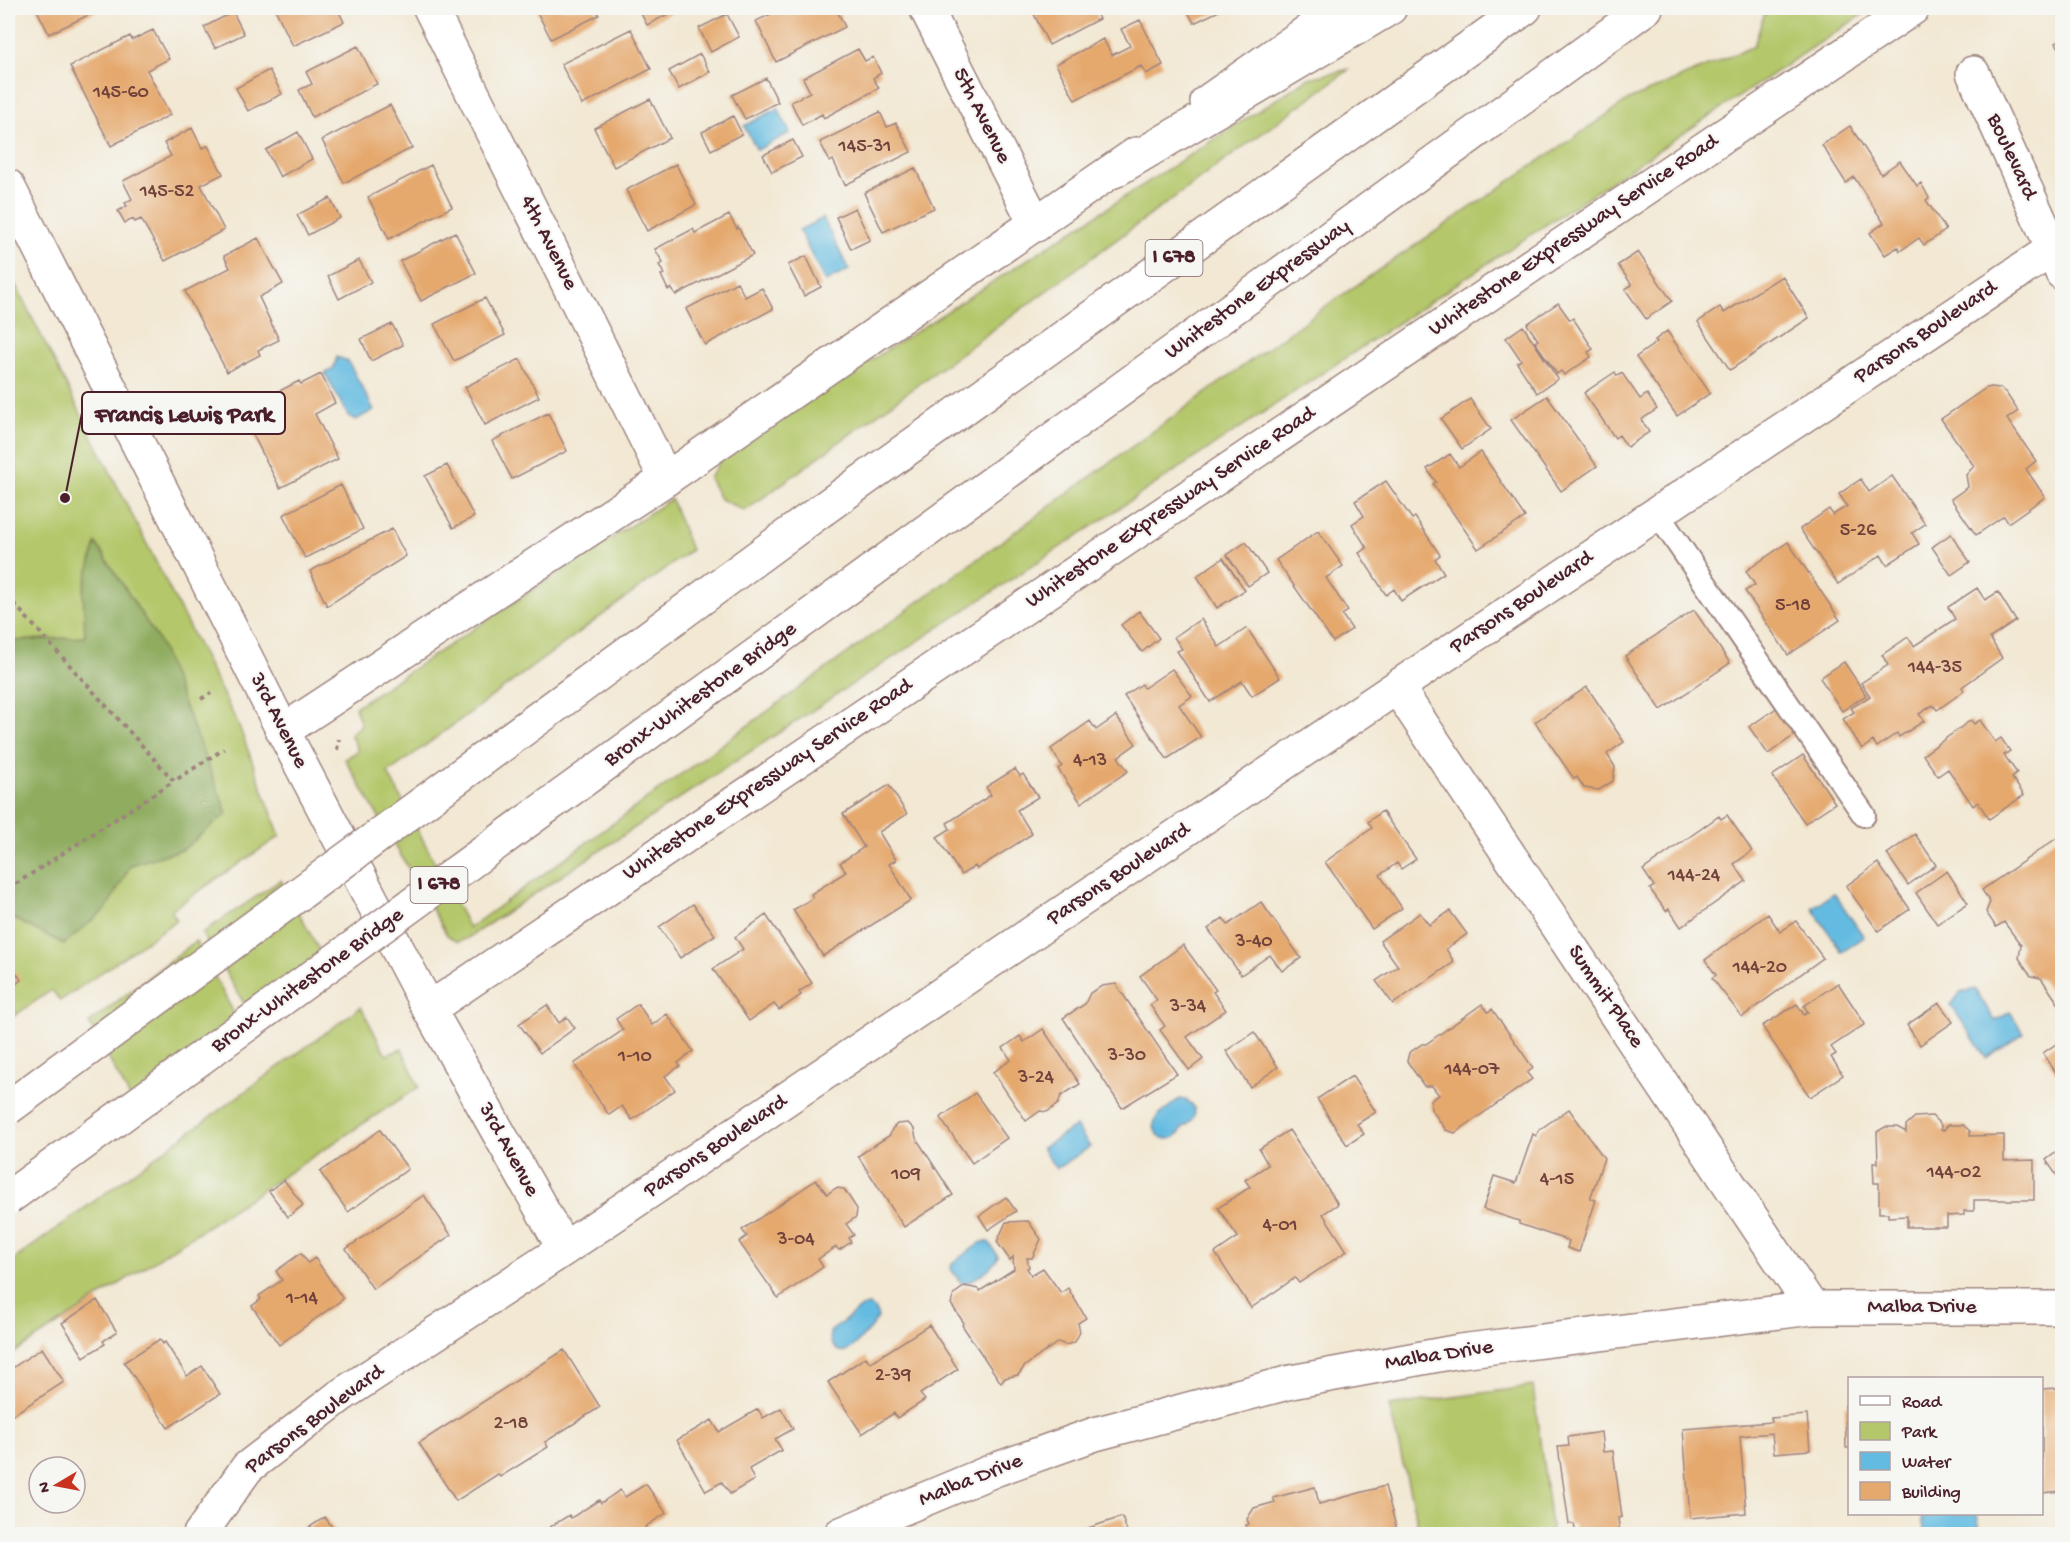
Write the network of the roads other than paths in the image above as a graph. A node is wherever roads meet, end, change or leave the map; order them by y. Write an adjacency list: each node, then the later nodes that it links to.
1 (430, 8): 13 (main road, 4th Avenue)
2 (926, 8): 11 (main road, 5th Avenue)
3 (1341, 8): 9 (main road)
4 (1390, 8): 9 (main road)
5 (1525, 8): 20 (main road, I 678, bridge)
6 (1646, 8): 15 (main road, Whitestone Expressway / I 678)
7 (1913, 8): 19 (main road, Whitestone Expressway Service Road)
8 (1973, 73): 12 (main road, Boulevard)
9 (1114, 171): 11 (main road)
10 (8, 186): 17 (main road, 3rd Avenue)
11 (1036, 225): 13 (main road)
12 (2059, 255): 14 (main road, Parsons Boulevard)
13 (666, 479): 17 (main road)
14 (1657, 513): 16 (main road, Parsons Boulevard); 18 (lane)
15 (870, 572): 21 (main road, Bronx-Whitestone Bridge / I 678, bridge)
16 (1397, 687): 22 (main road, Parsons Boulevard); 23 (main road, Summit Place)
17 (283, 731): 19 (main road, 3rd Avenue)
18 (1864, 815)
19 (429, 1010): 22 (main road, 3rd Avenue)
20 (8, 1108)
21 (8, 1198)
22 (564, 1249): 25 (main road, Parsons Boulevard)
23 (1812, 1308): 24 (main road, Malba Drive); 26 (main road, Malba Drive)
24 (2062, 1308)
25 (200, 1534)
26 (841, 1534)

